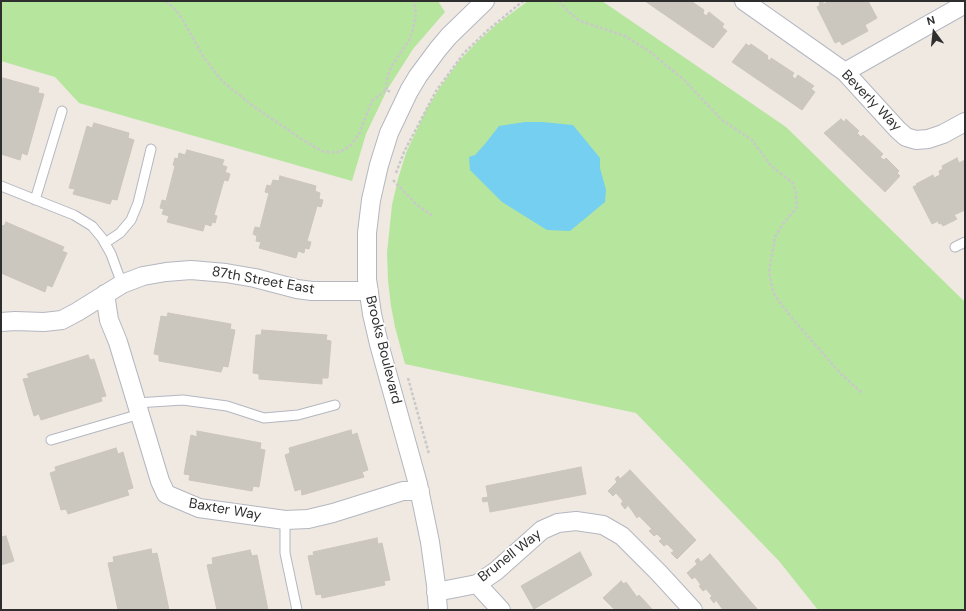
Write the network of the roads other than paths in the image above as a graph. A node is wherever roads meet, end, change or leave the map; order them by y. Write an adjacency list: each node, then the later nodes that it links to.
1 (485, 1): 14 (street, Brooks Boulevard)
2 (752, 3): 4 (street, Beverly Way)
3 (965, 4): 4 (street)
4 (845, 72): 6 (street, Beverly Way)
5 (62, 111): 9 (lane)
6 (965, 122)
7 (151, 149): 11 (lane)
8 (1, 186): 9 (lane)
9 (35, 200): 11 (lane)
10 (965, 242): 12 (lane)
11 (105, 243): 13 (lane)
12 (955, 247)
13 (122, 284): 14 (street, 87th Street East); 15 (street, 87th Street East)
14 (369, 291): 20 (street, Brooks Boulevard)
15 (105, 294): 16 (street, 87th Street East); 18 (street, Baxter Way)
16 (1, 322)
17 (335, 405): 18 (lane)
18 (138, 409): 19 (lane); 21 (street, Baxter Way)
19 (51, 440)
20 (420, 491): 21 (street, Baxter Way); 23 (street, Brooks Boulevard)
21 (285, 520): 24 (lane)
22 (476, 584): 23 (street, Brunell Way); 26 (street); 27 (street, Brunell Way)
23 (436, 592): 25 (street, Brooks Boulevard)
24 (297, 610)
25 (438, 610)
26 (501, 610)
27 (693, 610)

